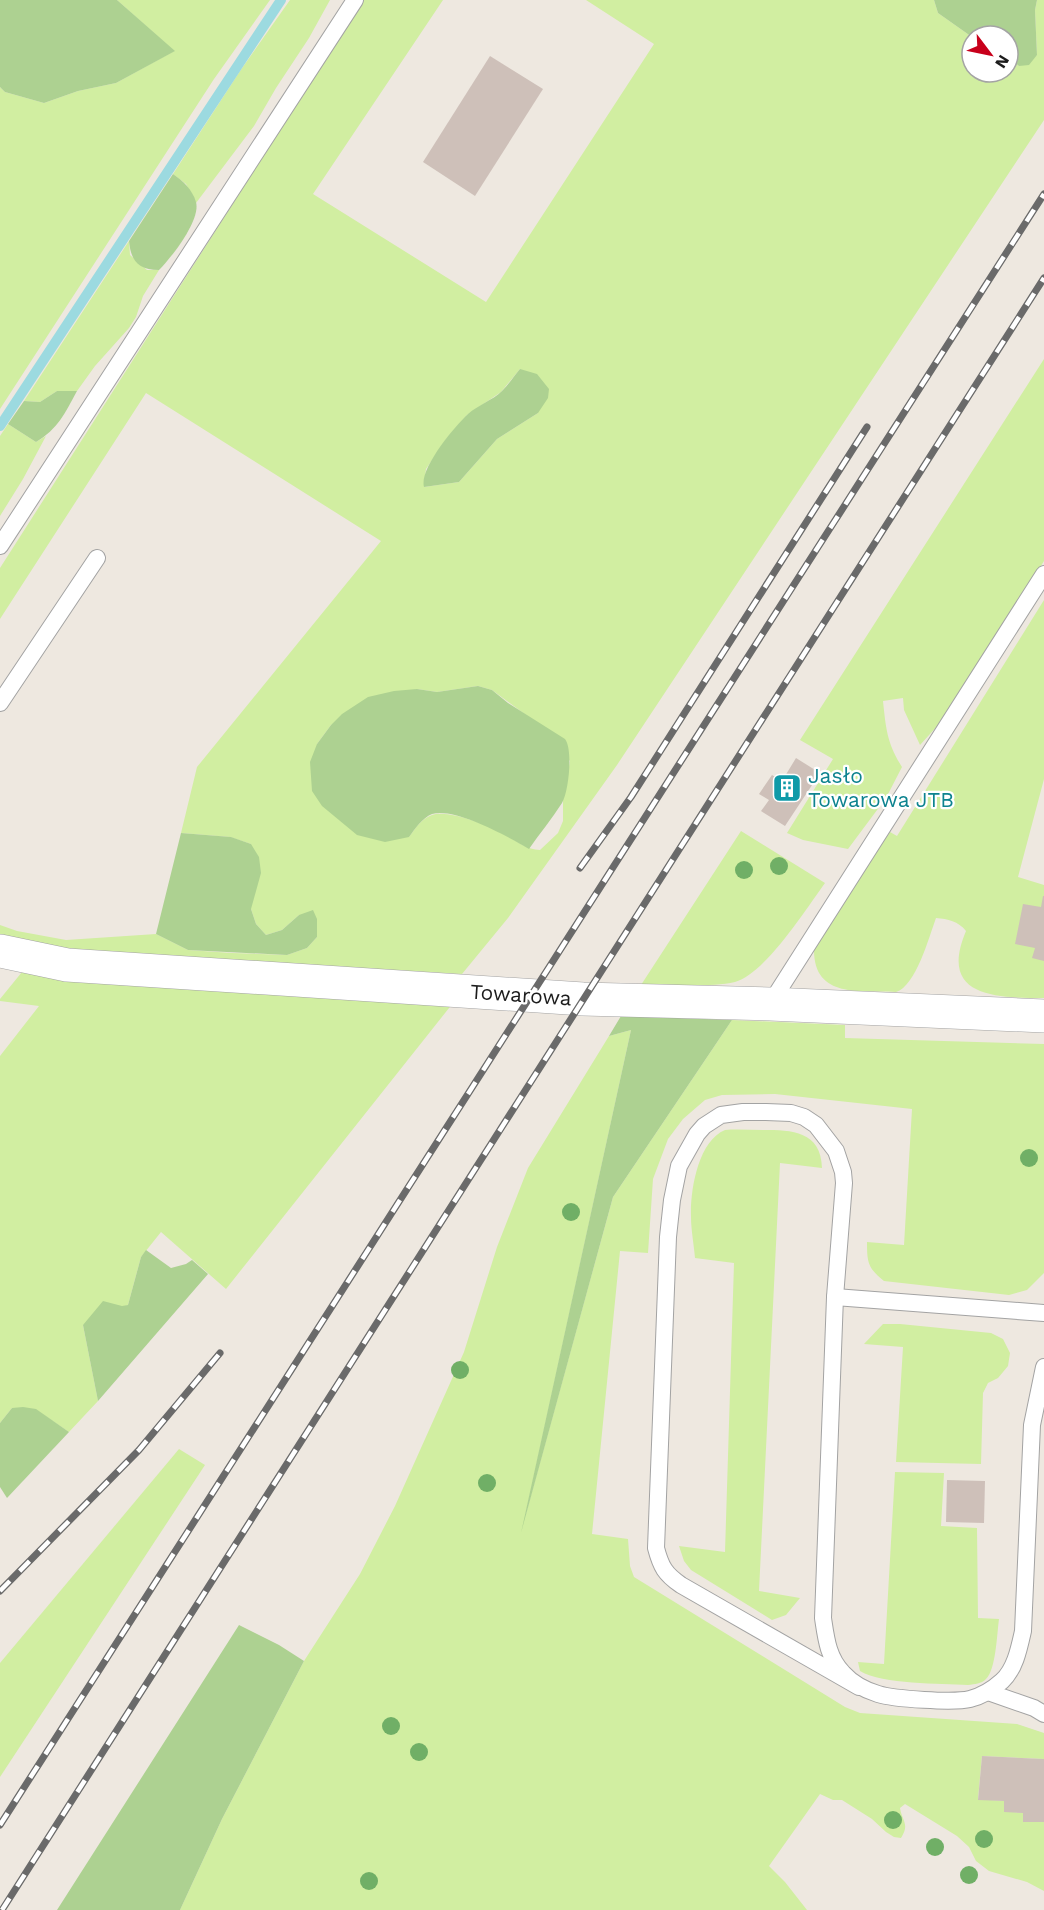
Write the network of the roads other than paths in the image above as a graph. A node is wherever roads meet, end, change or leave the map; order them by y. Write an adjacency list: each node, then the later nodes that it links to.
1 (355, 0): 2 (lane)
2 (0, 546)
3 (97, 558): 5 (lane)
4 (1044, 574): 7 (lane)
5 (0, 703)
6 (0, 951): 7 (street, Towarowa)
7 (770, 1004): 8 (street, Towarowa)
8 (1044, 1016)
9 (835, 1297): 10 (lane); 12 (lane); 12 (lane)
10 (1044, 1313)
11 (1044, 1367): 13 (lane)
12 (859, 1686): 13 (lane)
13 (988, 1692): 14 (lane)
14 (1044, 1714)

